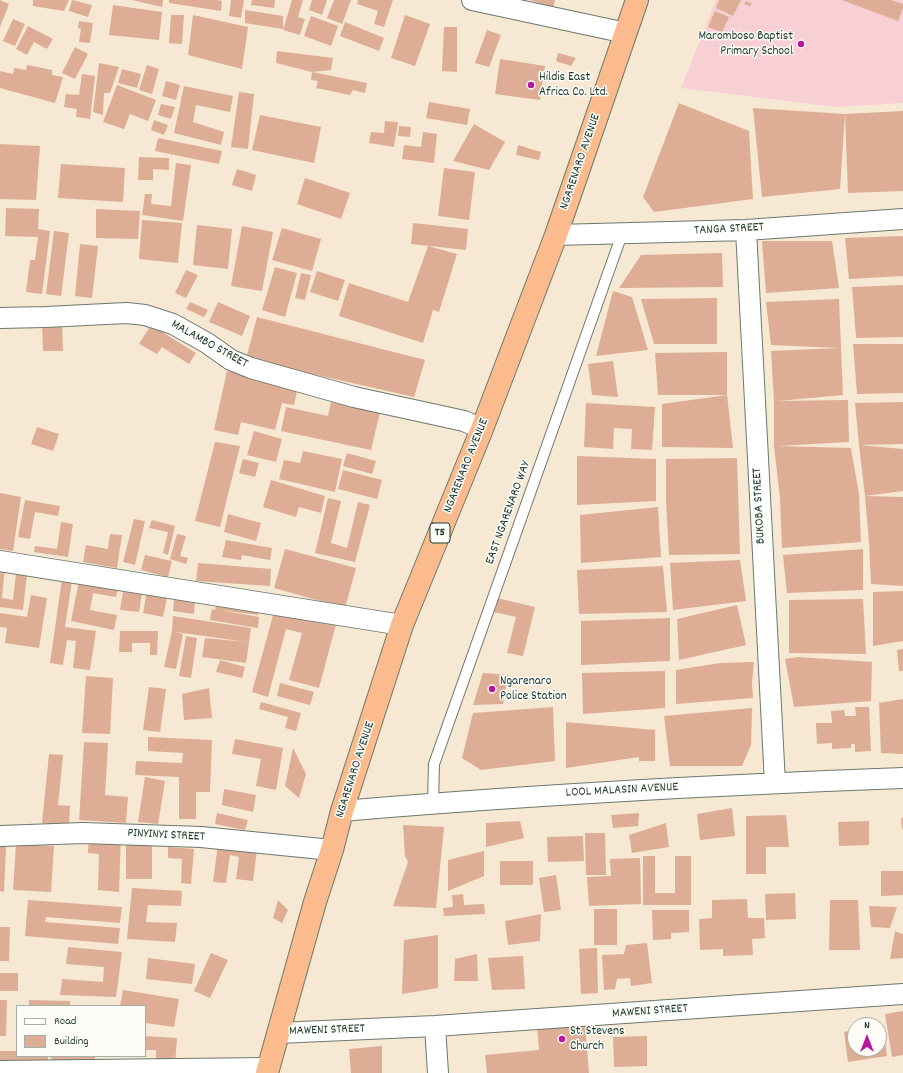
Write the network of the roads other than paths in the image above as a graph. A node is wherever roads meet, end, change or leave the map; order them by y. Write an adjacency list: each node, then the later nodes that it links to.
1 (472, 0): 3 (street)
2 (637, 0): 3 (highway, NGARENARO AVENUE / T5)
3 (626, 33): 7 (highway, NGARENARO AVENUE / T5)
4 (903, 219): 5 (street, TANGA STREET)
5 (746, 230): 6 (street, TANGA STREET); 13 (street, BUKOBA STREET)
6 (622, 234): 7 (street, TANGA STREET); 14 (lane, EAST NGARENARO WAY)
7 (556, 235): 9 (highway, NGARENARO AVENUE / T5)
8 (0, 318): 9 (street, MALAMBO STREET)
9 (482, 429): 11 (highway, NGARENARO AVENUE / T5)
10 (0, 561): 11 (street)
11 (402, 625): 15 (highway, NGARENARO AVENUE / T5)
12 (903, 778): 13 (street, LOOL MALASIN AVENUE)
13 (775, 783): 14 (street, LOOL MALASIN AVENUE)
14 (433, 804): 15 (street, LOOL MALASIN AVENUE)
15 (342, 811): 17 (highway, NGARENARO AVENUE / T5)
16 (0, 836): 17 (street, PINYINYI STREET)
17 (332, 850): 20 (highway, NGARENARO AVENUE / T5)
18 (903, 994): 19 (street, MAWENI STREET)
19 (436, 1026): 20 (street, MAWENI STREET); 23 (street)
20 (278, 1033): 21 (highway, NGARENARO AVENUE / T5)
21 (268, 1070): 22 (street)
22 (0, 1071)
23 (438, 1073)

